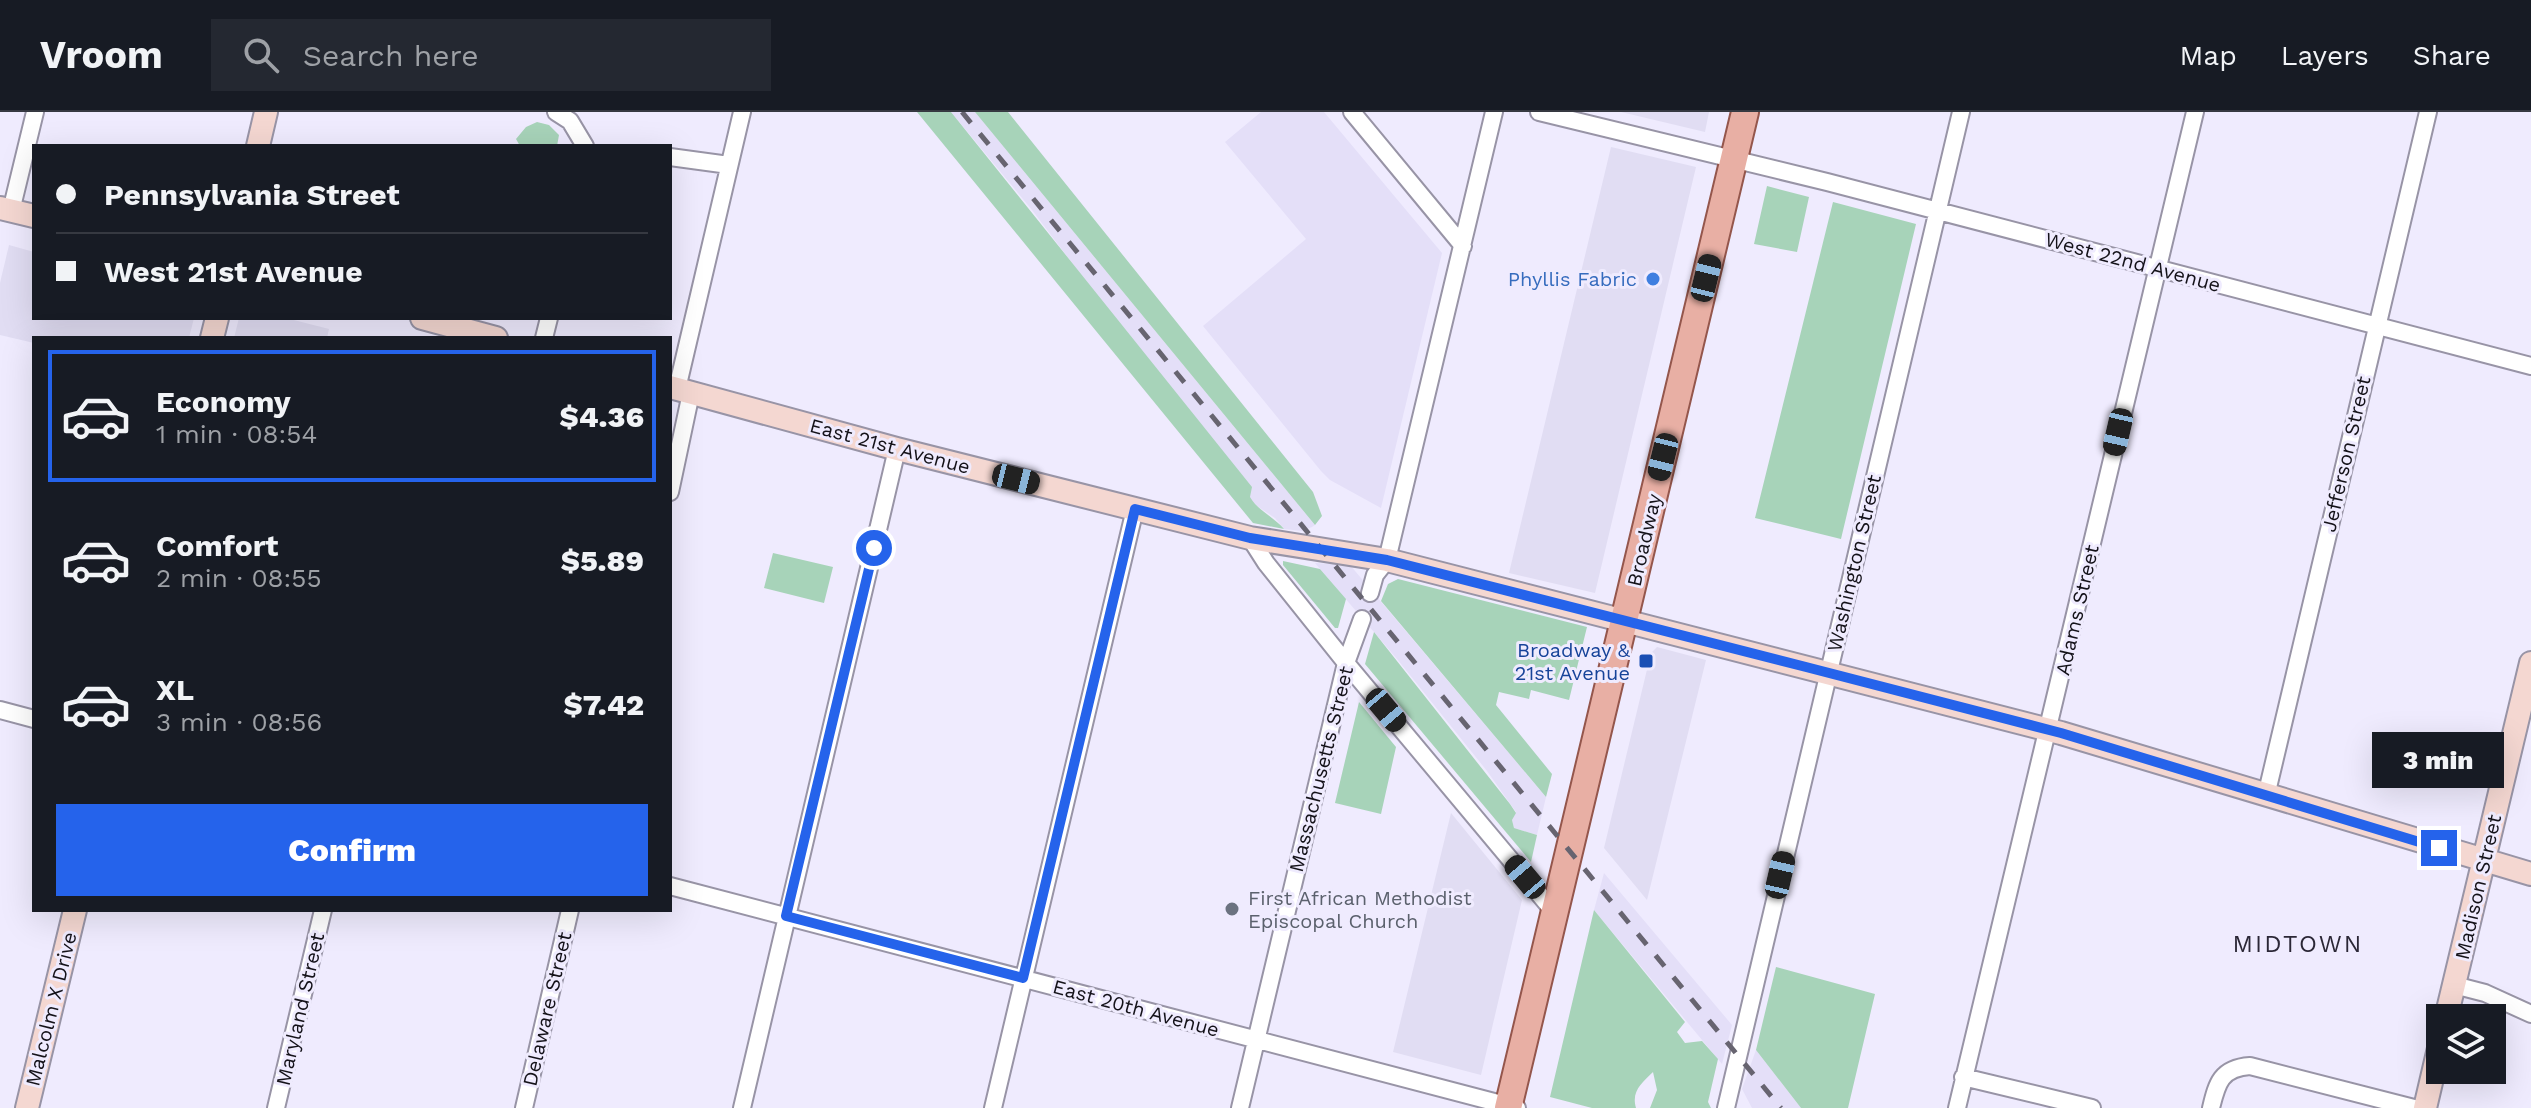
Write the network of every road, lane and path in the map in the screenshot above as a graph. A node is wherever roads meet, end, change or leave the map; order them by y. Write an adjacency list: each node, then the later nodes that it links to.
1 (35, 112): 17 (street)
2 (266, 112): 12 (street)
3 (742, 112): 16 (street)
4 (1352, 112): 20 (street)
5 (1494, 112): 20 (street)
6 (1539, 112): 15 (street, West 22nd Avenue)
7 (1745, 112): 15 (main road, Broadway)
8 (1961, 112): 18 (street, Washington Street)
9 (2195, 112): 21 (street, Adams Street)
10 (2428, 112): 23 (street, Jefferson Street)
11 (563, 116): 13 (street)
12 (258, 144)
13 (584, 144)
14 (672, 157): 16 (street)
15 (1734, 158): 18 (street, West 22nd Avenue); 35 (main road, Broadway)
16 (729, 165): 27 (street)
17 (6, 209): 19 (street)
18 (1938, 210): 21 (street, West 22nd Avenue); 38 (street, Washington Street)
19 (32, 216)
20 (1463, 246): 32 (street)
21 (2157, 267): 23 (street, West 22nd Avenue); 41 (street, Adams Street)
22 (427, 320): 24 (street)
23 (2376, 326): 26 (street, West 22nd Avenue); 42 (street, Jefferson Street)
24 (459, 333): 25 (street)
25 (481, 336)
26 (2531, 366)
27 (679, 390): 28 (street, East 21st Avenue); 29 (street)
28 (897, 449): 30 (street, East 21st Avenue); 50 (street)
29 (672, 469)
30 (1135, 509): 31 (street, East 21st Avenue); 51 (street)
31 (1250, 538): 32 (street, East 21st Avenue); 36 (street)
32 (1387, 560): 33 (street); 35 (street, East 21st Avenue)
33 (1370, 593)
34 (1362, 619): 36 (street, Massachusetts Street)
35 (1625, 620): 38 (street, East 21st Avenue); 49 (main road, Broadway)
36 (1346, 663): 49 (street); 55 (street, Massachusetts Street)
37 (2531, 663): 43 (street, Madison Street)
38 (1827, 672): 41 (street, East 21st Avenue); 65 (street, Washington Street)
39 (0, 710): 40 (street)
40 (32, 718)
41 (2048, 730): 42 (street, East 21st Avenue); 56 (street, Adams Street)
42 (2266, 796): 43 (street, East 21st Avenue)
43 (2484, 861): 44 (street, East 21st Avenue); 52 (street, Madison Street)
44 (2531, 874)
45 (672, 887): 50 (street, East 20th Avenue)
46 (75, 912): 59 (street, Malcolm X Drive)
47 (323, 912): 60 (street, Maryland Street)
48 (570, 912): 61 (street, Delaware Street)
49 (1555, 913): 58 (main road, Broadway)
50 (786, 916): 51 (street, East 20th Avenue); 62 (street)
51 (1023, 978): 55 (street, East 20th Avenue); 63 (street)
52 (2454, 985): 53 (street, Madison Street); 54 (street)
53 (2449, 1004)
54 (2531, 1014)
55 (1256, 1039): 58 (street, East 20th Avenue); 64 (street, Massachusetts Street)
56 (1963, 1077): 66 (street, Adams Street); 67 (street)
57 (2431, 1084): 70 (street)
58 (1512, 1107)
59 (27, 1108)
60 (276, 1108)
61 (524, 1108)
62 (742, 1108)
63 (993, 1108)
64 (1240, 1108)
65 (1726, 1108)
66 (1957, 1108)
67 (2092, 1108)
68 (2211, 1108): 69 (street)
69 (2414, 1108)
70 (2425, 1108)

